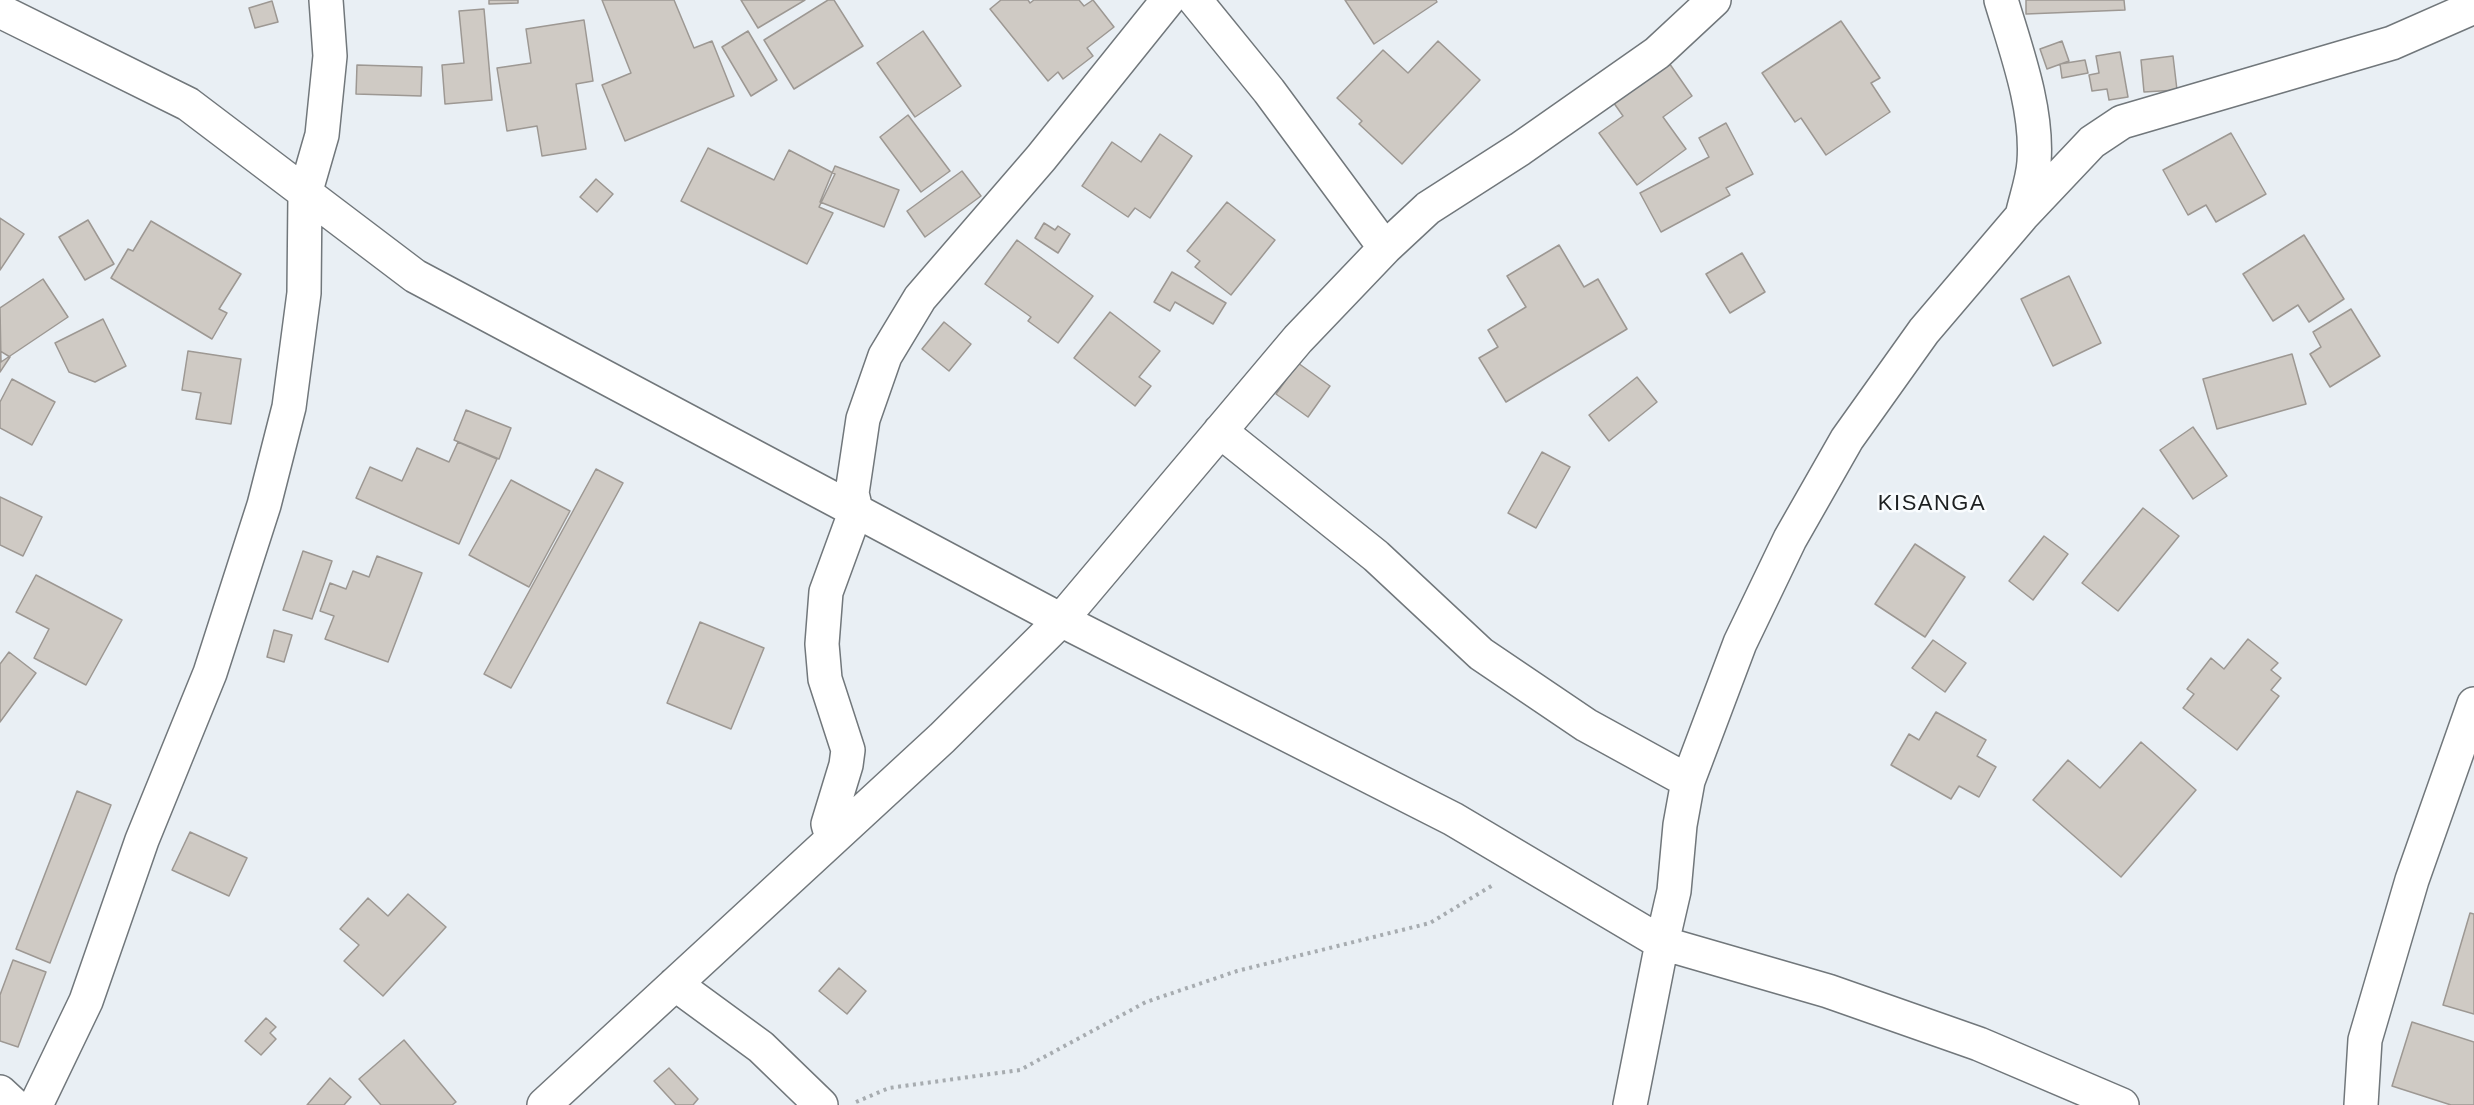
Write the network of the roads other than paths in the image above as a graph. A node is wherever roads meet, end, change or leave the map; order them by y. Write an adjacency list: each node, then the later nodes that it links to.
1 (326, 0): 8 (street)
2 (1168, 0): 12 (street)
3 (1195, 0): 10 (street)
4 (1714, 0): 10 (street)
5 (2001, 0): 9 (street)
6 (2474, 7): 9 (street)
7 (0, 11): 8 (street)
8 (304, 194): 12 (street); 21 (street)
9 (2022, 216): 15 (street)
10 (1385, 248): 11 (street)
11 (1220, 431): 13 (street); 15 (street)
12 (856, 510): 13 (street); 16 (street)
13 (1061, 620): 16 (street); 17 (street)
14 (2474, 704): 26 (street)
15 (1688, 781): 17 (street)
16 (832, 838): 18 (street)
17 (1662, 943): 24 (street); 25 (street)
18 (675, 984): 22 (street); 23 (street)
19 (0, 1092): 20 (street)
20 (14, 1105)
21 (36, 1105)
22 (544, 1105)
23 (821, 1105)
24 (1630, 1105)
25 (2122, 1105)
26 (2361, 1105)

